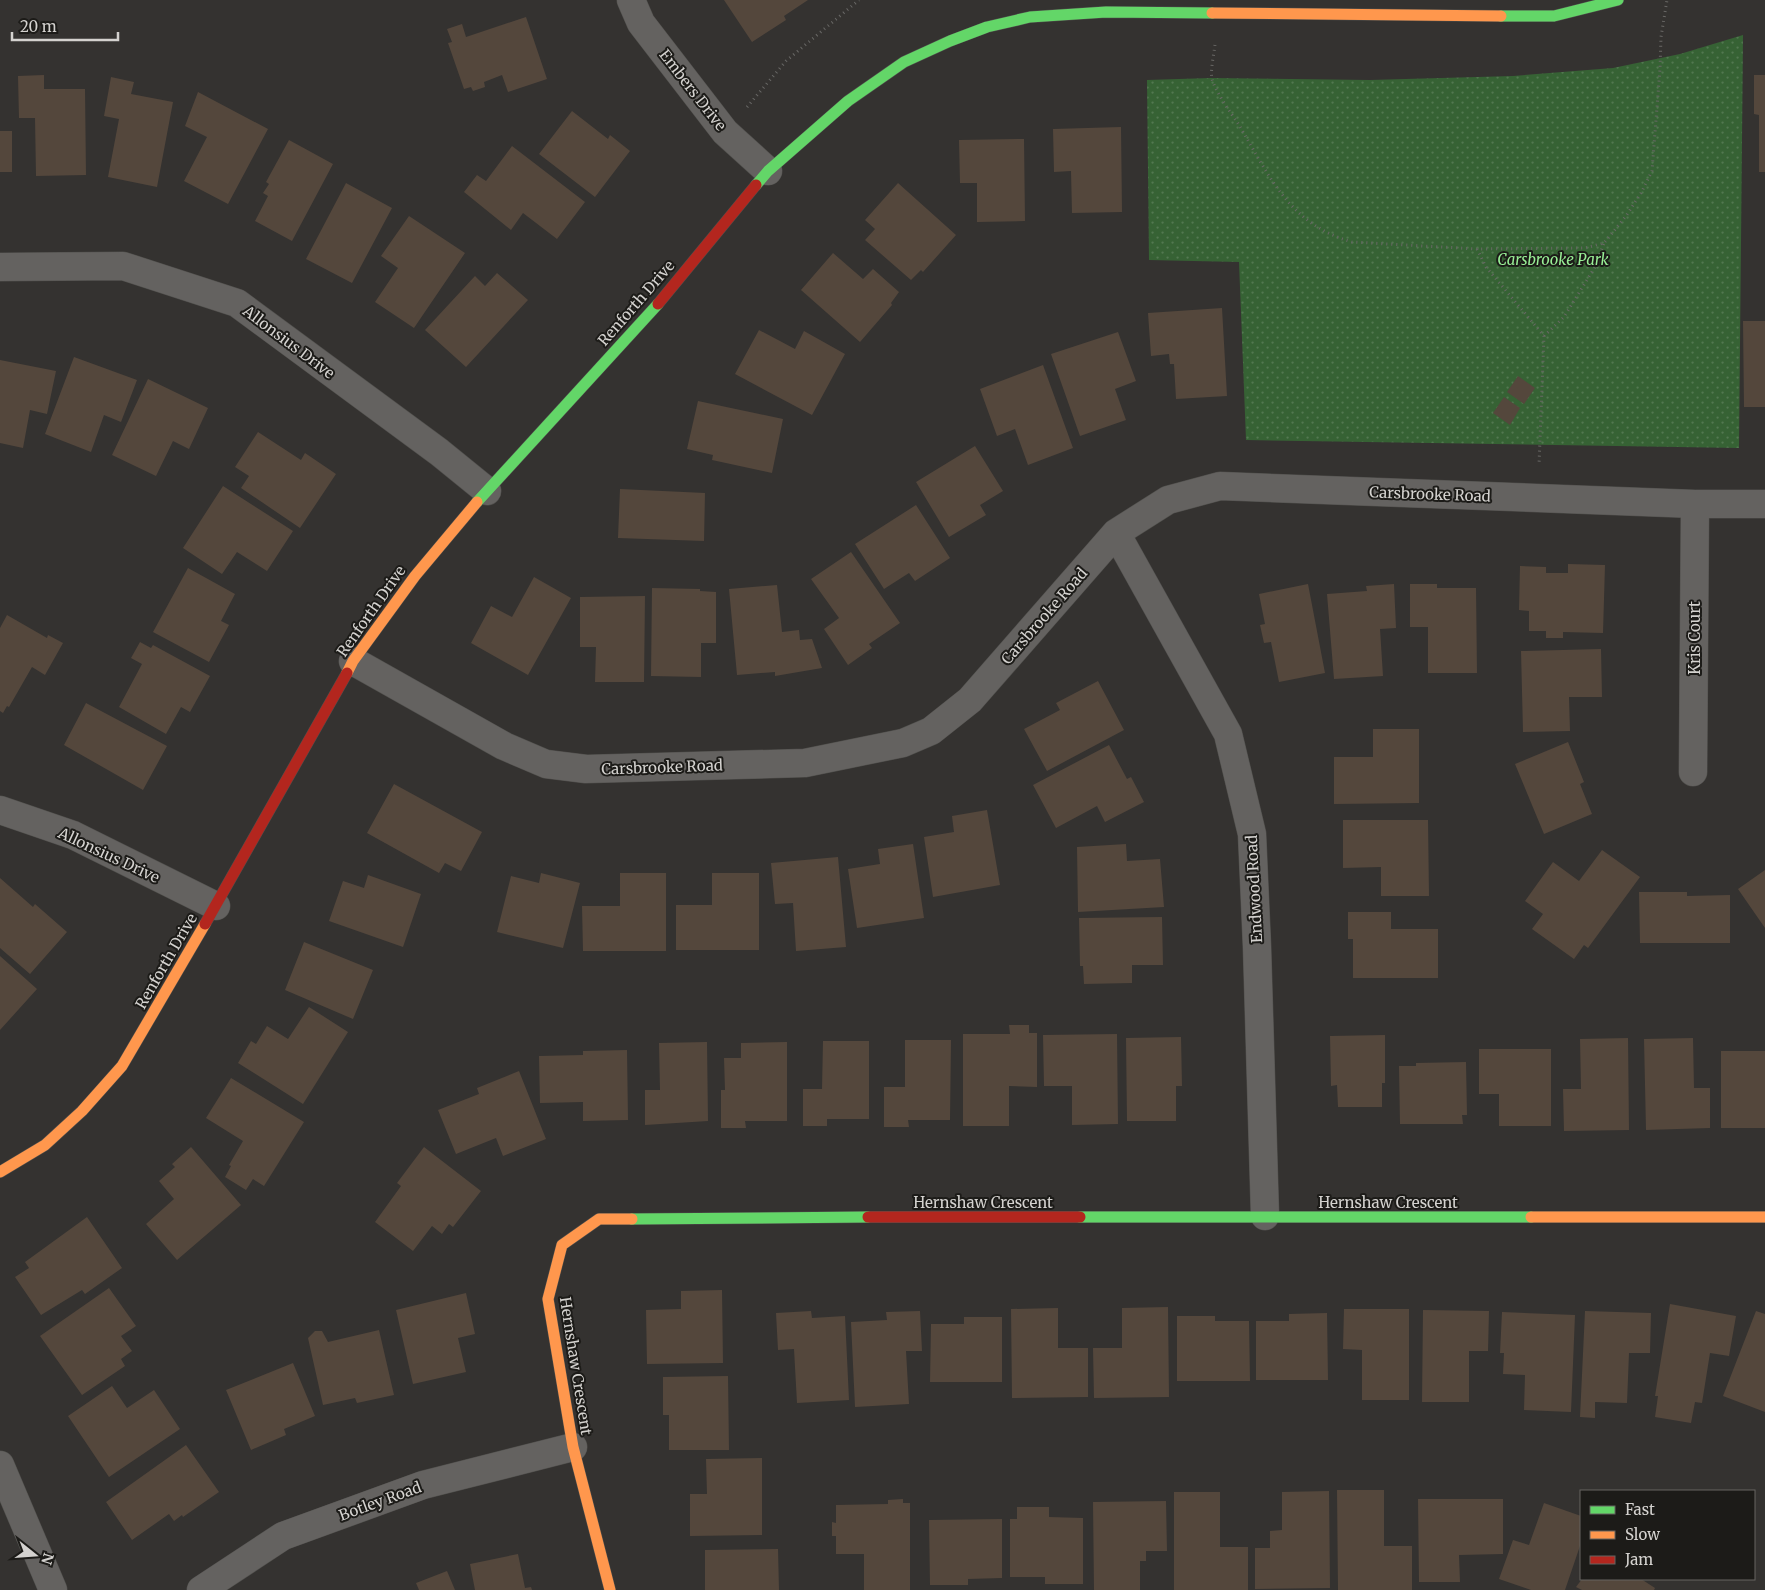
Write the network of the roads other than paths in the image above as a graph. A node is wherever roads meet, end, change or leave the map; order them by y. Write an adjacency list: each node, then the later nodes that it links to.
1 (631, 0): 4 (street, Embers Drive)
2 (1618, 0): 3 (street, Renforth Drive)
3 (1220, 6): 4 (street, Renforth Drive)
4 (768, 170): 6 (street, Renforth Drive)
5 (0, 268): 6 (street, Allonsius Drive)
6 (487, 491): 10 (street, Renforth Drive)
7 (1695, 504): 8 (street, Carsbrooke Road); 9 (street, Carsbrooke Road); 11 (street, Kris Court)
8 (1765, 504)
9 (1116, 533): 10 (street, Carsbrooke Road); 15 (street, Endwood Road)
10 (353, 661): 13 (street, Renforth Drive)
11 (1694, 772)
12 (0, 810): 13 (street, Allonsius Drive)
13 (216, 906): 14 (street, Renforth Drive)
14 (0, 1172)
15 (1265, 1216): 16 (street, Hernshaw Crescent); 17 (street, Hernshaw Crescent)
16 (1765, 1218)
17 (573, 1447): 20 (street, Botley Road); 21 (street, Hernshaw Crescent)
18 (0, 1465): 19 (street)
19 (53, 1590)
20 (201, 1590)
21 (610, 1590)

